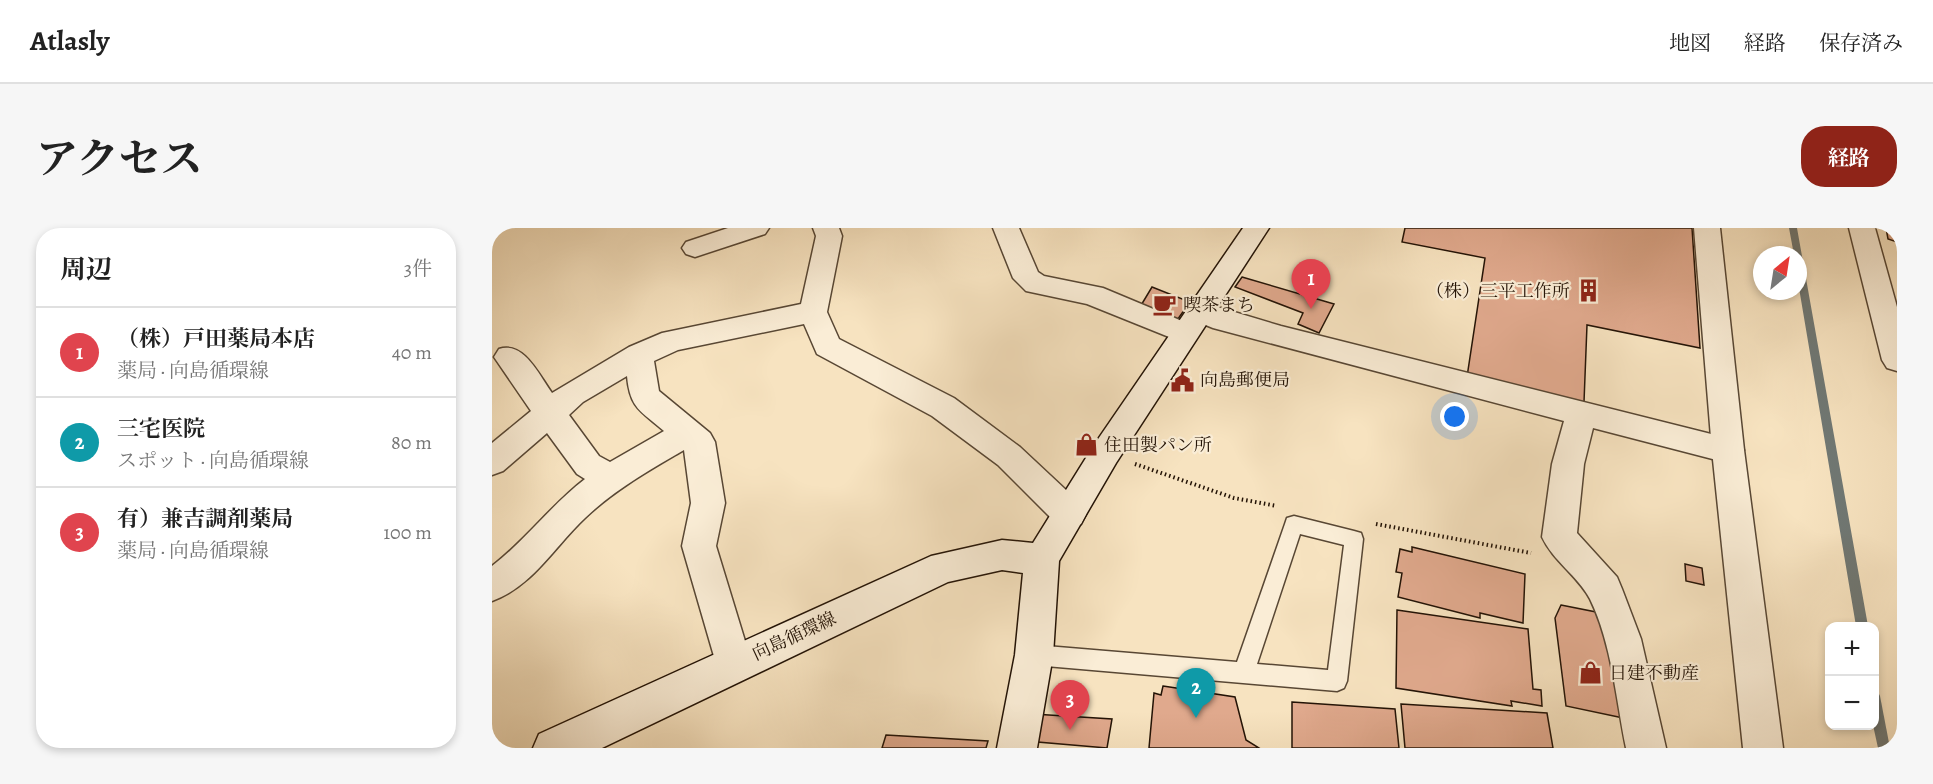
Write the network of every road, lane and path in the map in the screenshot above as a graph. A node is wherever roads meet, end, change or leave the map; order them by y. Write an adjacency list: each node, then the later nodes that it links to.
1 (756, 228): 8 (street)
2 (855, 228): 7 (street)
3 (1006, 228): 10 (street)
4 (1256, 228): 10 (street)
5 (1707, 228): 17 (street)
6 (1862, 228): 13 (street)
7 (828, 232): 9 (street)
8 (695, 248)
9 (813, 312): 11 (street); 20 (street)
10 (1193, 322): 15 (street); 20 (street)
11 (639, 355): 14 (street); 16 (street)
12 (509, 357): 14 (street)
13 (1897, 360)
14 (548, 412): 18 (street); 19 (street)
15 (1582, 412): 17 (street); 28 (street)
16 (688, 432): 19 (street); 24 (street)
17 (1728, 450): 29 (street)
18 (492, 462)
19 (611, 478): 22 (street)
20 (1070, 514): 21 (street)
21 (1042, 559): 23 (street); 24 (street, 向島循環線)
22 (492, 585)
23 (1034, 654): 25 (lane); 27 (street)
24 (733, 664): 26 (street, 向島循環線)
25 (1244, 673): 25 (lane)
26 (553, 748)
27 (1017, 748)
28 (1647, 748)
29 (1763, 748)

